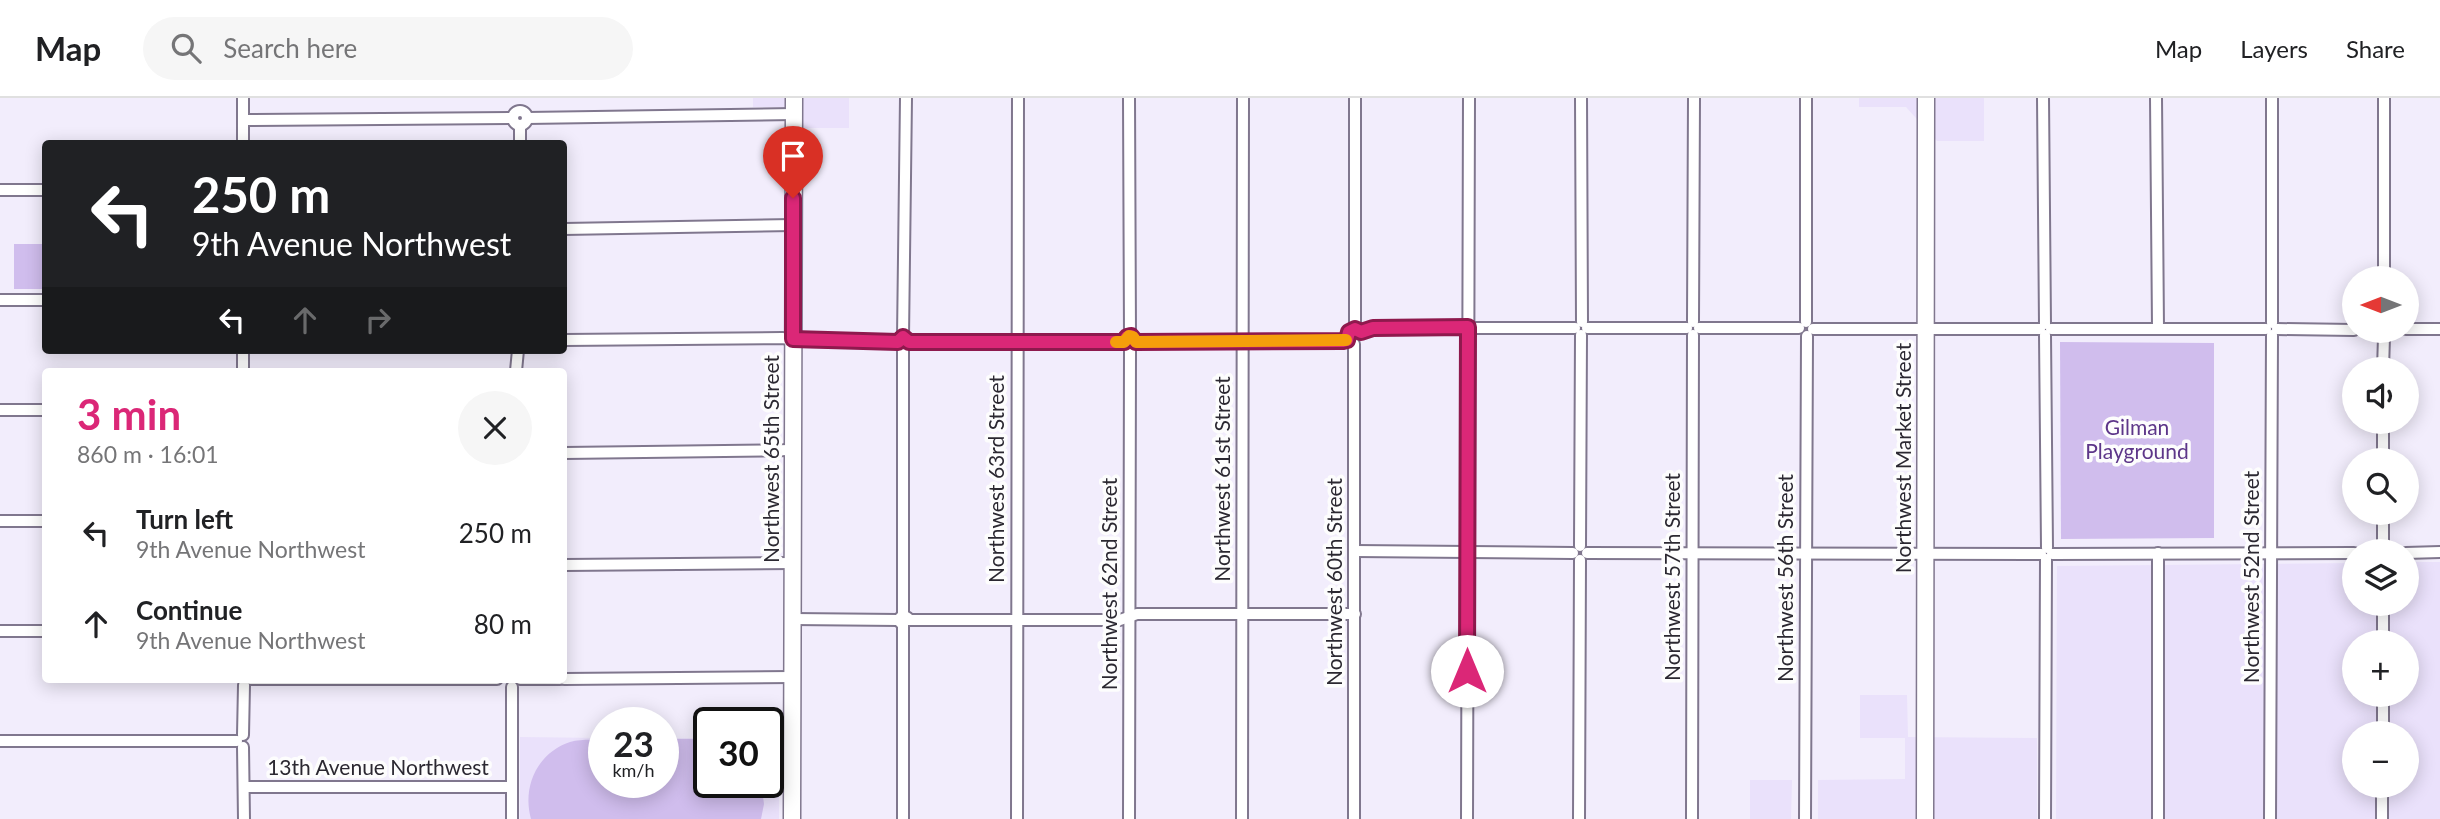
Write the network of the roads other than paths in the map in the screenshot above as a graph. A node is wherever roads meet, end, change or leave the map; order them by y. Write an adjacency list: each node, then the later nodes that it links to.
1 (243, 98): 19 (street)
2 (519, 98): 18 (street)
3 (906, 98): 45 (street)
4 (1018, 98): 43 (street, Northwest 63rd Street)
5 (1129, 98): 46 (street, Northwest 62nd Street)
6 (1242, 98): 44 (street, Northwest 61st Street)
7 (1355, 98): 38 (street)
8 (1469, 98): 29 (street)
9 (1581, 98): 31 (street)
10 (1694, 98): 32 (street, Northwest 57th Street)
11 (1806, 98): 33 (street, Northwest 56th Street)
12 (1926, 98): 39 (main road, Northwest Market Street)
13 (2043, 98): 34 (street)
14 (2156, 98): 30 (street)
15 (2272, 98): 35 (street, Northwest 52nd Street)
16 (2384, 98): 26 (street)
17 (794, 106): 18 (street); 24 (main road, Northwest 65th Street)
18 (520, 118): 19 (street); 21 (street)
19 (243, 120): 20 (street)
20 (243, 140)
21 (520, 140)
22 (0, 190): 23 (street)
23 (42, 190)
24 (793, 225): 25 (street); 41 (main road, Northwest 65th Street)
25 (567, 229)
26 (2384, 266)
27 (0, 300): 28 (street)
28 (42, 300)
29 (1468, 327): 31 (street); 38 (street); 55 (street)
30 (2158, 327): 34 (street); 35 (street)
31 (1581, 328): 32 (street); 58 (street)
32 (1693, 328): 33 (street); 63 (street, Northwest 57th Street)
33 (1806, 329): 39 (street); 64 (street, Northwest 56th Street)
34 (2046, 329): 39 (street); 65 (street)
35 (2272, 329): 40 (street); 56 (street, Northwest 52nd Street)
36 (2419, 329): 37 (street)
37 (2440, 329)
38 (1358, 330): 47 (street)
39 (1926, 330): 59 (main road, Northwest Market Street)
40 (2342, 330)
41 (793, 339): 42 (street); 45 (street); 50 (main road, Northwest 65th Street)
42 (567, 340)
43 (1016, 341): 45 (street); 46 (street); 72 (street, Northwest 63rd Street)
44 (1242, 341): 46 (street); 47 (street); 68 (street, Northwest 61st Street)
45 (903, 342): 73 (street)
46 (1130, 342): 70 (street, Northwest 62nd Street)
47 (1350, 342): 54 (street, Northwest 60th Street)
48 (0, 410): 49 (street)
49 (42, 410)
50 (793, 450): 51 (street); 66 (main road, Northwest 65th Street)
51 (567, 453)
52 (0, 521): 53 (street)
53 (42, 521)
54 (1355, 551): 55 (street); 69 (street, Northwest 60th Street)
55 (1467, 551): 58 (street); 93 (street)
56 (2272, 552): 60 (street); 61 (street); 100 (street, Northwest 52nd Street)
57 (2440, 552): 62 (street)
58 (1580, 553): 63 (street); 94 (street)
59 (1925, 553): 64 (street); 65 (street); 97 (main road, Northwest Market Street)
60 (2158, 553): 65 (street); 99 (street)
61 (2342, 553)
62 (2419, 553)
63 (1693, 554): 64 (street); 95 (street, Northwest 57th Street)
64 (1805, 554): 96 (street, Northwest 56th Street)
65 (2047, 554): 98 (street)
66 (793, 563): 67 (street); 71 (main road, Northwest 65th Street)
67 (567, 565)
68 (1242, 614): 69 (street); 70 (street); 91 (street, Northwest 61st Street)
69 (1355, 614): 92 (street, Northwest 60th Street)
70 (1129, 617): 72 (street); 90 (street, Northwest 62nd Street)
71 (793, 619): 73 (street); 76 (main road, Northwest 65th Street)
72 (1016, 619): 73 (street); 89 (street, Northwest 63rd Street)
73 (903, 620): 88 (street)
74 (0, 631): 75 (street)
75 (42, 631)
76 (792, 677): 77 (street); 87 (main road, Northwest 65th Street)
77 (567, 679)
78 (246, 683): 81 (street)
79 (514, 683): 83 (street)
80 (0, 741): 81 (street)
81 (241, 741): 82 (street)
82 (244, 787): 83 (street, 13th Avenue Northwest); 85 (street)
83 (512, 787): 86 (street)
84 (2382, 798): 101 (street)
85 (244, 819)
86 (512, 819)
87 (792, 819)
88 (903, 819)
89 (1017, 819)
90 (1129, 819)
91 (1242, 819)
92 (1354, 819)
93 (1467, 819)
94 (1579, 819)
95 (1692, 819)
96 (1805, 819)
97 (1925, 819)
98 (2045, 819)
99 (2158, 819)
100 (2270, 819)
101 (2382, 819)

